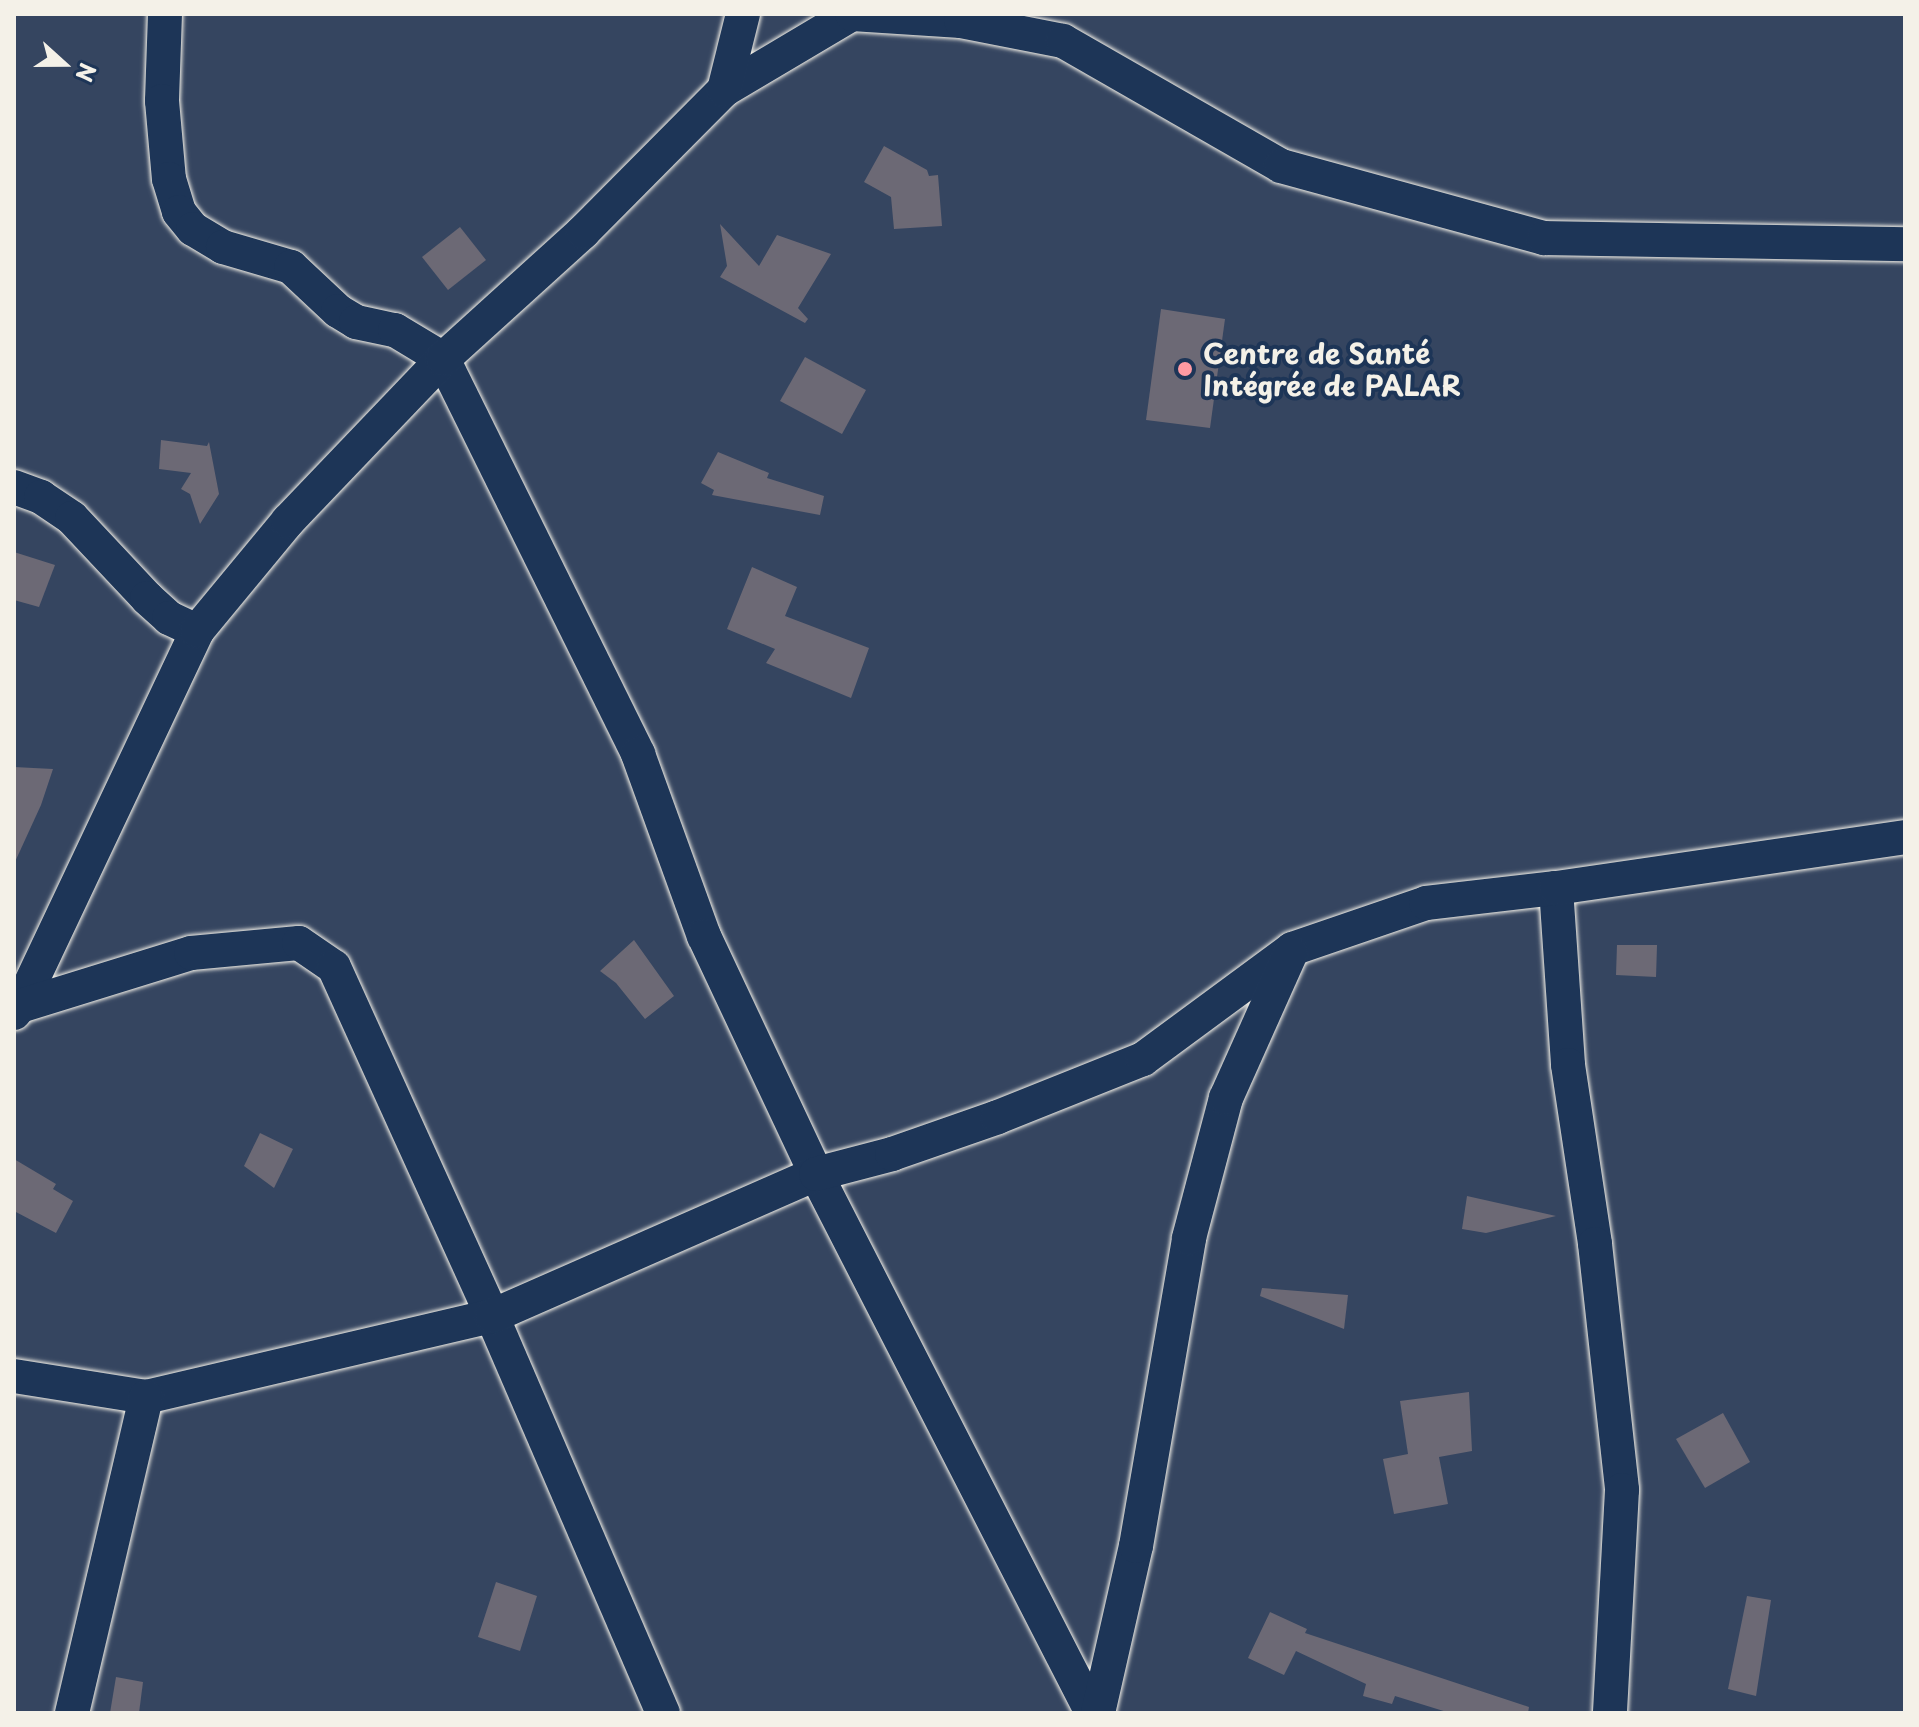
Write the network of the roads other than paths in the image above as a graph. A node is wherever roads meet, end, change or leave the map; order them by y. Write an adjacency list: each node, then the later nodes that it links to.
1 (165, 14): 6 (street)
2 (743, 14): 4 (street)
3 (1064, 28): 4 (street); 5 (street)
4 (724, 90): 6 (street)
5 (1905, 244)
6 (443, 359): 8 (street); 13 (street)
7 (14, 487): 8 (street)
8 (197, 631): 12 (street)
9 (1905, 837): 10 (street)
10 (1556, 888): 11 (street); 20 (street)
11 (1292, 949): 13 (street); 19 (street)
12 (17, 1010): 14 (street)
13 (816, 1174): 14 (street); 19 (street)
14 (492, 1316): 16 (street); 18 (street)
15 (14, 1376): 16 (street)
16 (146, 1397): 17 (street)
17 (72, 1713)
18 (663, 1713)
19 (1095, 1713)
20 (1610, 1713)

